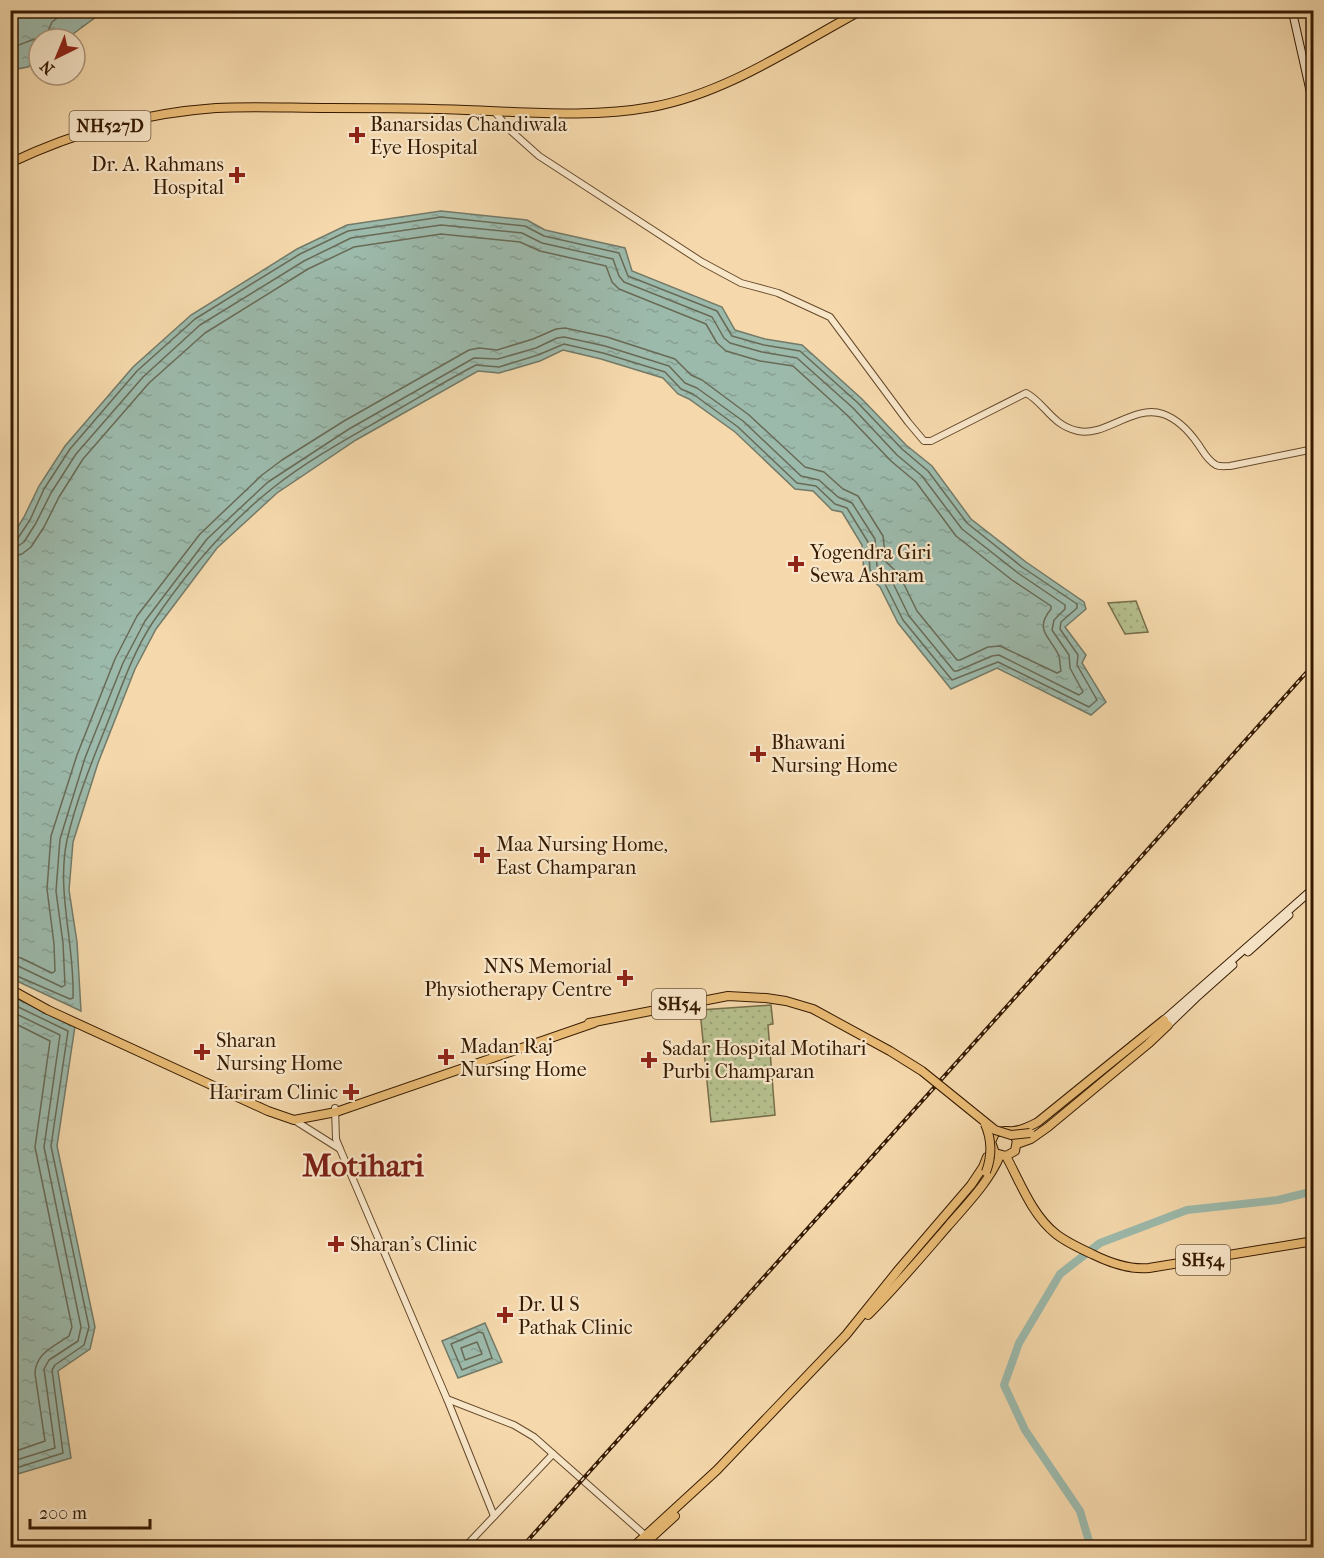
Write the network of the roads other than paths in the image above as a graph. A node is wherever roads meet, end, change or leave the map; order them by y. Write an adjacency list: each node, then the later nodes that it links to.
1 (862, 10): 5 (highway, NH527D)
2 (1294, 10): 3 (main road); 4 (main road)
3 (1314, 87)
4 (1314, 108)
5 (494, 111): 6 (highway, NH527D); 7 (street)
6 (10, 163)
7 (1314, 449)
8 (1314, 888): 11 (main road)
9 (1314, 894): 11 (main road)
10 (10, 989): 13 (main road)
11 (1166, 1023): 14 (main road, bridge); 15 (main road); 16 (main road)
12 (334, 1110): 13 (main road, SH54); 14 (main road, SH54, bridge); 18 (street)
13 (294, 1120): 18 (street)
14 (984, 1123): 21 (main road, bridge)
15 (1011, 1132): 16 (main road); 17 (main road)
16 (1017, 1144): 19 (main road)
17 (991, 1146): 19 (main road, SH54); 21 (main road)
18 (340, 1149): 22 (street)
19 (1003, 1156): 20 (main road, SH54); 21 (main road)
20 (1314, 1241)
21 (878, 1301): 25 (main road)
22 (447, 1400): 23 (street); 24 (street)
23 (553, 1454): 24 (street); 25 (street)
24 (494, 1516): 26 (street)
25 (647, 1537): 27 (main road); 28 (main road)
26 (464, 1548)
27 (632, 1548)
28 (640, 1548)

